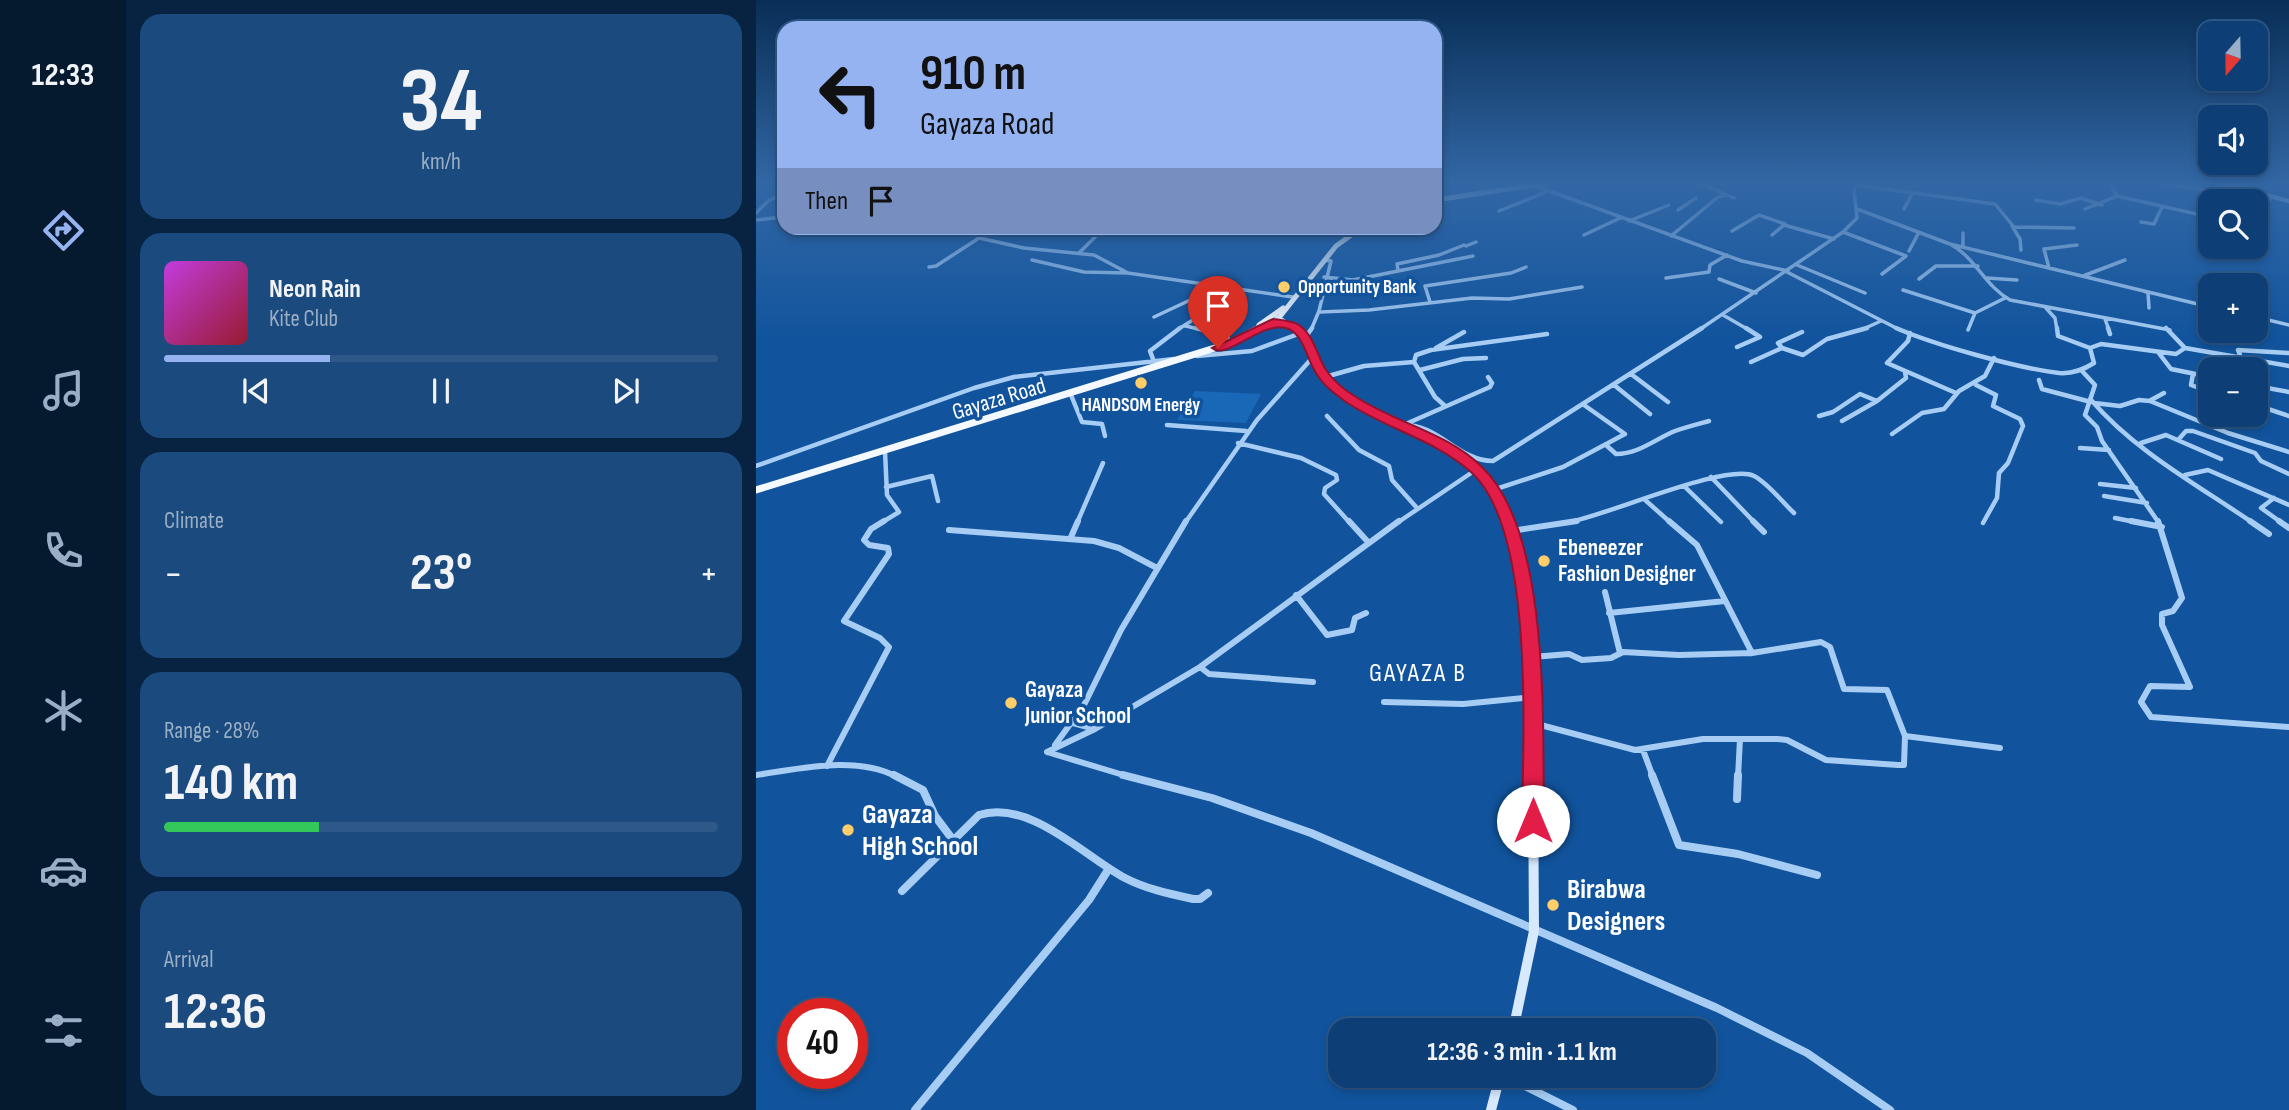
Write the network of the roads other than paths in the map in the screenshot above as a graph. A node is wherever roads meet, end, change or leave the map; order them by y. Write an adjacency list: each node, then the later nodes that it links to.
1 (1918, 234): 19 (street)
2 (982, 235): 13 (street)
3 (1097, 235): 20 (street)
4 (1345, 235): 24 (main road, Gayaza Road)
5 (1668, 235): 12 (street)
6 (1820, 235): 14 (street)
7 (1839, 235): 14 (street)
8 (1850, 235): 34 (street)
9 (1921, 235): 17 (street)
10 (1963, 235): 17 (street)
11 (2017, 235): 18 (street)
12 (1671, 236): 21 (street)
13 (979, 237): 20 (street); 28 (street)
14 (1834, 239): 26 (street)
15 (1476, 242): 31 (street)
16 (2077, 245): 30 (street)
17 (1960, 247): 27 (street); 30 (street)
18 (2021, 250)
19 (1909, 251)
20 (1079, 253): 33 (street)
21 (1727, 255): 32 (street); 37 (street)
22 (1473, 256): 31 (street)
23 (1032, 260): 33 (street)
24 (1324, 260): 36 (street); 49 (main road, Gayaza Road)
25 (2126, 260): 35 (street)
26 (1797, 265): 32 (street); 48 (street)
27 (1978, 266): 38 (street); 40 (street)
28 (929, 267)
29 (1526, 267): 51 (street)
30 (2049, 268): 35 (street)
31 (1398, 270): 36 (street)
32 (1788, 271): 47 (street); 64 (street)
33 (1128, 273): 42 (street)
34 (1882, 274)
35 (2082, 276): 46 (street)
36 (1324, 277): 56 (street)
37 (1666, 278)
38 (1987, 278): 41 (street); 50 (street)
39 (1719, 279): 47 (street)
40 (1919, 279)
41 (2017, 280)
42 (1217, 287): 44 (street); 60 (street)
43 (1581, 287): 51 (street)
44 (1233, 289): 49 (street); 66 (street)
45 (1903, 290): 57 (street)
46 (2144, 291): 52 (street); 55 (street)
47 (1756, 293): 58 (street)
48 (1865, 293)
49 (1293, 297): 53 (main road, Gayaza Road)
50 (2006, 298): 54 (street); 57 (street)
51 (1430, 302): 56 (street)
52 (2198, 304)
53 (1285, 306): 59 (main road, Gayaza Road); 62 (main road, Gayaza Road)
54 (2043, 306): 61 (street); 77 (street)
55 (2149, 308)
56 (1321, 312): 70 (street)
57 (1975, 313): 67 (street)
58 (1723, 315): 75 (street); 98 (street)
59 (1280, 316): 62 (main road, Gayaza Road); 70 (street)
60 (1154, 317)
61 (2105, 318): 73 (street); 78 (street)
62 (1270, 319): 70 (street); 74 (main road, Gayaza Road)
63 (2268, 320): 65 (street)
64 (1881, 321): 71 (street); 76 (street)
65 (2289, 325)
66 (1186, 326): 74 (street); 88 (street)
67 (1968, 330)
68 (1464, 332): 79 (street)
69 (1802, 332): 76 (street)
70 (1300, 333): 82 (street); 83 (street)
71 (1910, 333): 87 (street); 96 (street)
72 (1547, 334): 79 (street)
73 (2110, 334)
74 (1231, 343): 82 (main road, Gayaza Road)
75 (1737, 347)
76 (1782, 348): 91 (street)
77 (2090, 348): 80 (street); 95 (street)
78 (2185, 348): 80 (street); 84 (street)
79 (1435, 349): 90 (street)
80 (2158, 352): 97 (street)
81 (2289, 353): 85 (street)
82 (1197, 356): 89 (main road, Gayaza Road)
83 (1313, 357): 100 (street); 128 (street)
84 (2228, 357)
85 (2241, 357)
86 (1486, 358): 94 (street)
87 (1994, 358): 95 (street); 104 (street)
88 (1153, 359): 89 (street); 141 (street)
89 (1188, 359): 110 (main road, Gayaza Road)
90 (1414, 362): 94 (street); 100 (street)
91 (1751, 362)
92 (2268, 363): 93 (street)
93 (2289, 366)
94 (1420, 370): 115 (street)
95 (2082, 371): 114 (street)
96 (1905, 372): 107 (street); 111 (street)
97 (2193, 373): 99 (street); 105 (street)
98 (1631, 374): 103 (street); 113 (street)
99 (2198, 374)
100 (1325, 377): 125 (street)
101 (1488, 377): 115 (street)
102 (2039, 380): 114 (street)
103 (1614, 385): 116 (street); 118 (street)
104 (1976, 385): 107 (street); 162 (street)
105 (2198, 388)
106 (2268, 389): 109 (street)
107 (1956, 393): 129 (street)
108 (2164, 393): 112 (street)
109 (2289, 393)
110 (1071, 395): 130 (street); 137 (main road, Gayaza Road)
111 (1877, 401): 120 (street); 124 (street)
112 (2150, 401): 114 (street); 122 (street)
113 (1668, 402)
114 (2092, 402): 133 (street); 136 (street)
115 (1444, 405): 125 (street)
116 (1584, 405): 125 (street); 134 (street)
117 (2268, 409): 121 (street)
118 (1650, 414)
119 (1327, 416): 158 (street)
120 (1819, 416)
121 (2289, 416)
122 (2198, 420)
123 (1709, 421): 134 (street)
124 (1842, 421)
125 (1405, 424): 142 (street)
126 (1167, 425): 128 (street)
127 (2217, 427): 138 (street)
128 (1246, 431): 132 (street)
129 (1892, 434)
130 (1105, 436)
131 (2178, 440): 133 (street); 139 (street); 143 (street)
132 (1238, 443): 170 (street); 171 (street)
133 (2141, 443): 144 (street)
134 (1606, 445): 150 (street)
135 (2080, 448): 136 (street)
136 (2109, 450): 149 (street)
137 (886, 452): 148 (street); 151 (main road, Gayaza Road)
138 (2289, 452)
139 (2221, 459)
140 (1103, 463): 169 (street)
141 (756, 466)
142 (1477, 469): 150 (street); 158 (street)
143 (2289, 474)
144 (2184, 475): 153 (street); 168 (street)
145 (1711, 477): 147 (street); 159 (street); 167 (street)
146 (2100, 484): 149 (street)
147 (1684, 486): 154 (street); 161 (street)
148 (887, 487): 155 (street); 193 (street)
149 (2136, 488): 156 (street)
150 (1493, 490): 166 (street)
151 (756, 491)
152 (2104, 496): 156 (street)
153 (2274, 498): 157 (street); 164 (street)
154 (1644, 499): 166 (street); 174 (street)
155 (939, 501)
156 (2147, 503): 163 (street)
157 (2289, 505)
158 (1417, 508): 170 (street)
159 (1794, 513)
160 (2115, 517): 163 (street)
161 (1721, 522)
162 (1983, 523)
163 (2162, 527): 186 (street)
164 (2289, 528)
165 (949, 530): 169 (street)
166 (1511, 531): 179 (street)
167 (1764, 532)
168 (2269, 534)
169 (1071, 537): 171 (street)
170 (1368, 542): 173 (street)
171 (1157, 568): 184 (street)
172 (1605, 592): 176 (street)
173 (1296, 595): 175 (street); 180 (street)
174 (1725, 601): 176 (street); 178 (street)
175 (1366, 613)
176 (1609, 613): 177 (street)
177 (1619, 653): 178 (street); 179 (street)
178 (1752, 653): 188 (street)
179 (1533, 657): 182 (street)
180 (1200, 667): 181 (street); 187 (street)
181 (1313, 682)
182 (1533, 697): 183 (street); 185 (street)
183 (1384, 702)
184 (1073, 723): 187 (street); 192 (street)
185 (1533, 723): 191 (street); 201 (street)
186 (2289, 727)
187 (1095, 729): 192 (street)
188 (1905, 736): 189 (street); 190 (street)
189 (1740, 739): 191 (street); 195 (street)
190 (2000, 748)
191 (1643, 750): 198 (street)
192 (1047, 752): 201 (street)
193 (827, 766): 194 (street); 196 (street)
194 (756, 775)
195 (1737, 799)
196 (953, 840): 197 (street); 199 (street)
197 (1108, 870): 200 (street); 205 (street)
198 (1817, 875)
199 (902, 891)
200 (1208, 893)
201 (1534, 931): 202 (street); 208 (street)
202 (1516, 1018)
203 (1499, 1088): 206 (street)
204 (1528, 1088): 207 (street)
205 (915, 1110)
206 (1492, 1110)
207 (1573, 1110)
208 (1889, 1110)

